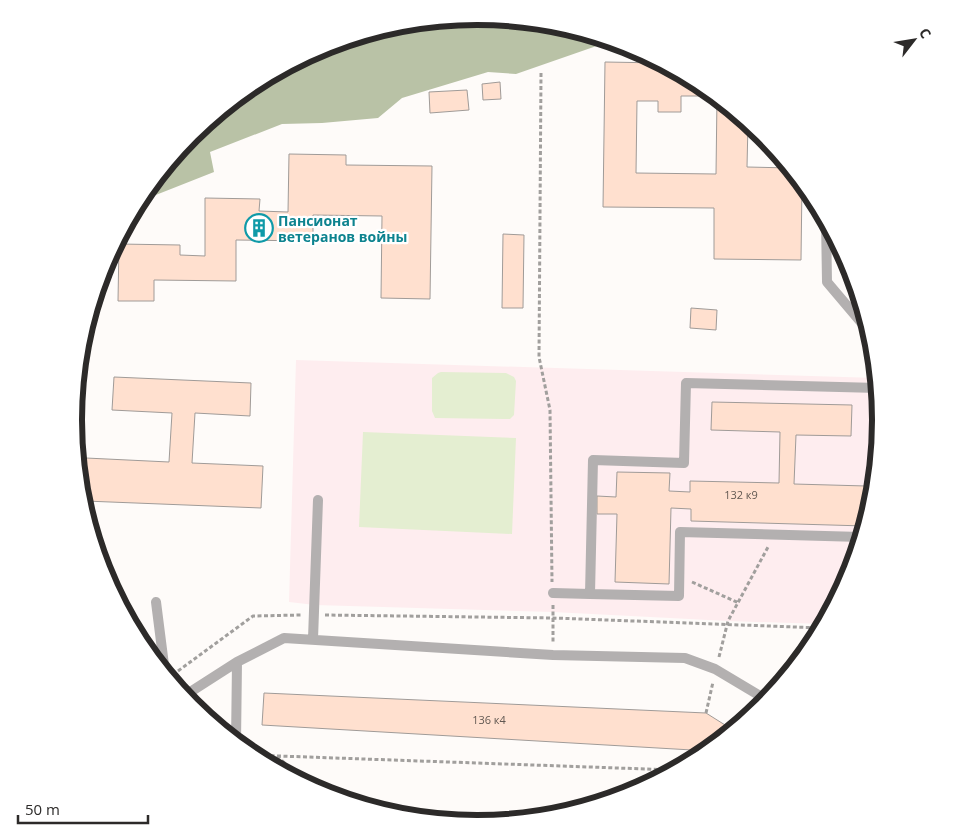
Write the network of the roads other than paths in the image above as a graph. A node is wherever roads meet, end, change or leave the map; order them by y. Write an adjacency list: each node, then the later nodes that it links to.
1 (826, 236): 2 (lane)
2 (859, 320)
3 (871, 388): 7 (lane)
4 (318, 500): 9 (lane)
5 (854, 537): 7 (lane)
6 (553, 592): 7 (lane)
7 (590, 594)
8 (156, 602): 10 (lane)
9 (312, 639): 11 (lane); 13 (lane)
10 (163, 659)
11 (238, 662): 12 (lane); 14 (lane)
12 (191, 692)
13 (759, 695)
14 (236, 732)

